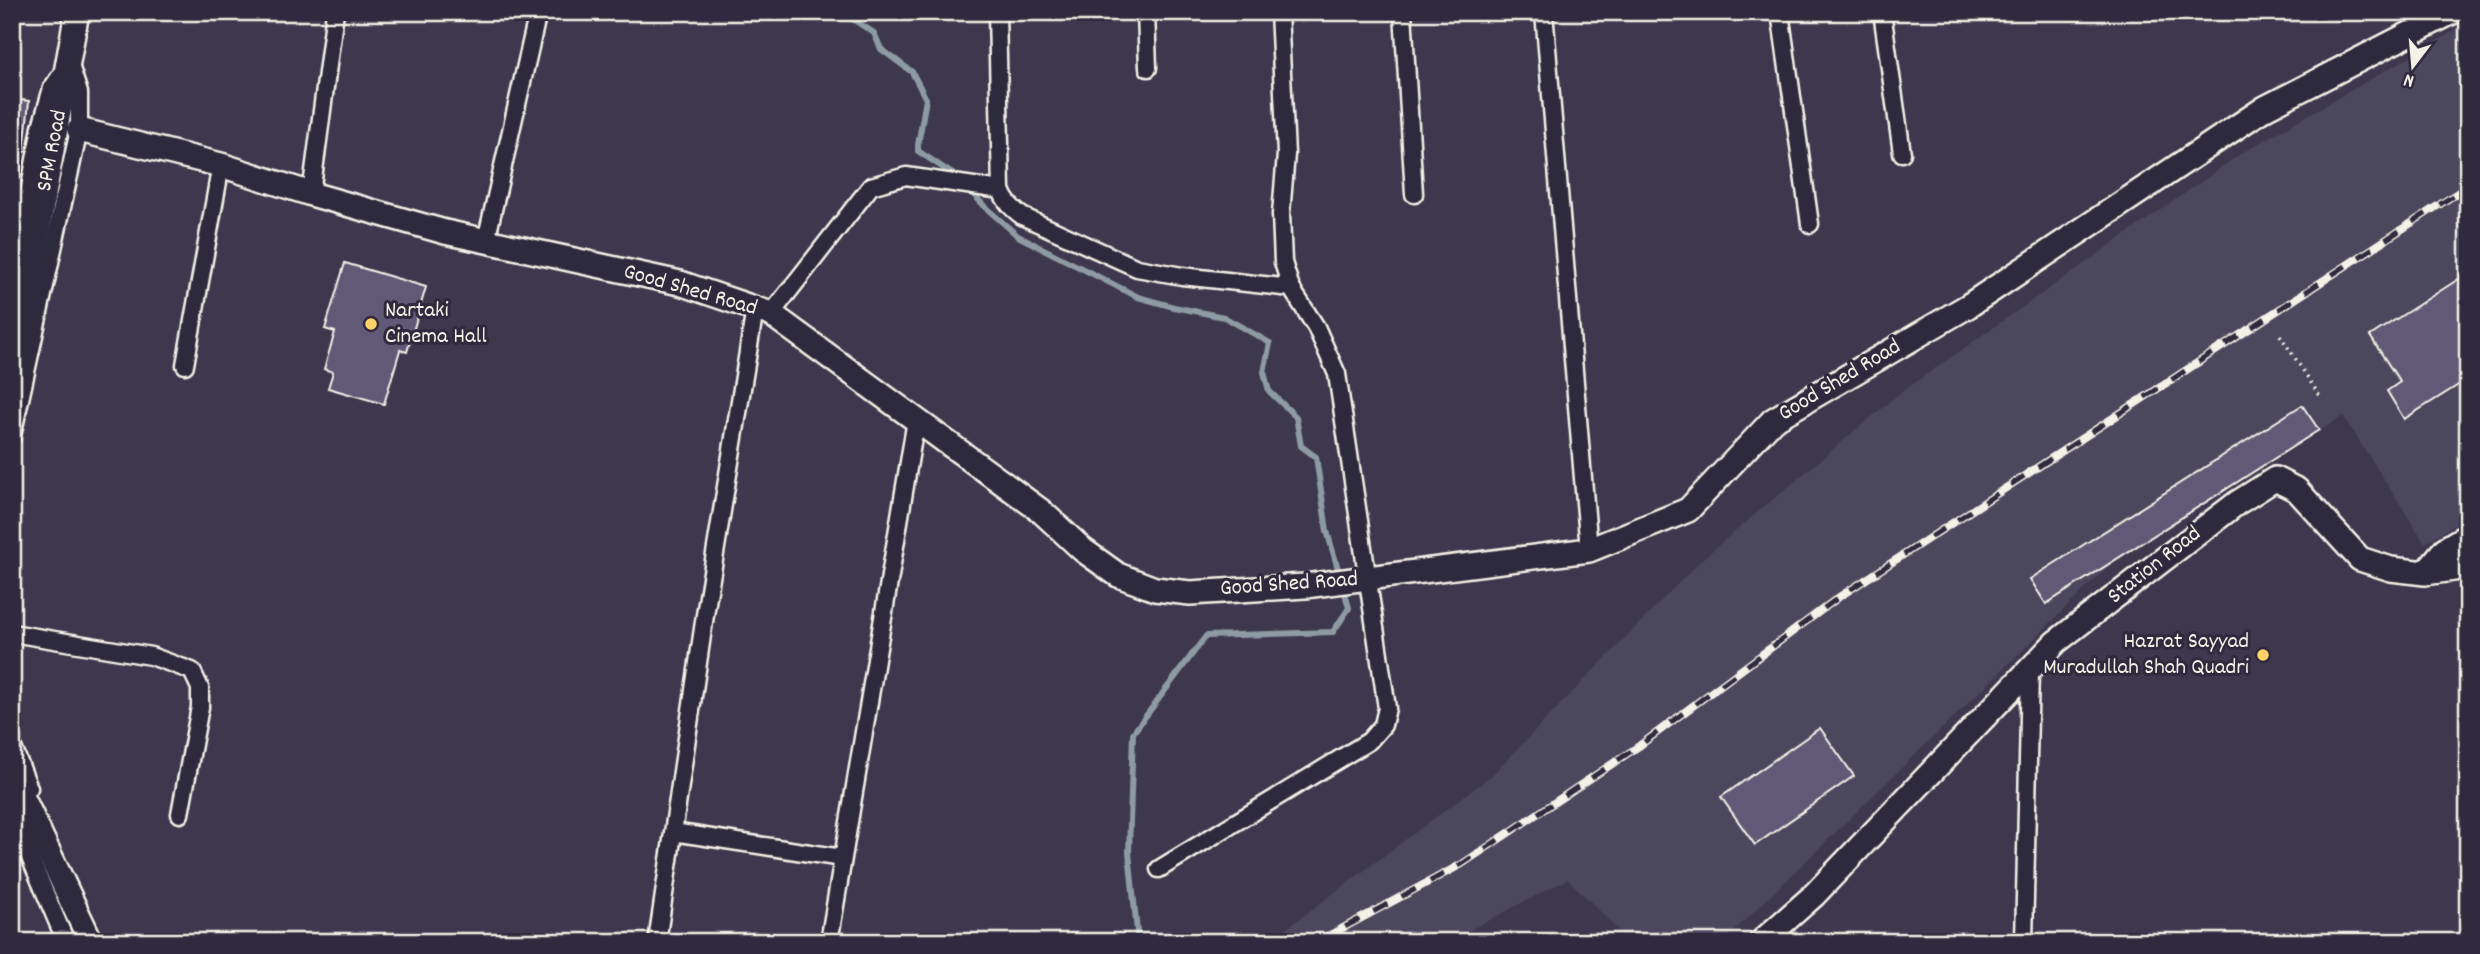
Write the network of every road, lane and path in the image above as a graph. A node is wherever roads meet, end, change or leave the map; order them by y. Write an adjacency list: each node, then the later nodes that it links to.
1 (77, 12): 12 (street, SPM Road)
2 (335, 12): 18 (street)
3 (538, 12): 21 (street)
4 (997, 12): 17 (street)
5 (1146, 12): 13 (street)
6 (1279, 12): 23 (street)
7 (1403, 12): 19 (street)
8 (1544, 12): 32 (street)
9 (1780, 12): 20 (street)
10 (1882, 12): 15 (street)
11 (2448, 13): 32 (street, Good Shed Road)
12 (69, 62): 14 (street); 22 (street); 27 (street, SPM Road)
13 (1148, 68)
14 (79, 130): 16 (street, Good Shed Road); 30 (street)
15 (1902, 153)
16 (221, 164): 18 (street, Good Shed Road); 26 (street)
17 (1001, 190): 23 (street); 24 (street)
18 (311, 194): 21 (street, Good Shed Road)
19 (1414, 194)
20 (1810, 224)
21 (486, 241): 24 (street, Good Shed Road)
22 (12, 286)
23 (1291, 288): 35 (street)
24 (763, 312): 29 (street, Good Shed Road); 42 (street)
25 (2280, 335): 28 (path)
26 (184, 365)
27 (12, 372)
28 (2321, 398)
29 (916, 420): 35 (street, Good Shed Road); 43 (street)
30 (12, 436)
31 (2468, 535): 34 (street)
32 (1589, 550): 35 (street, Good Shed Road)
33 (2468, 561): 34 (street, Station Road)
34 (2426, 573): 37 (street, Station Road)
35 (1359, 580): 44 (street)
36 (12, 633): 40 (street)
37 (2030, 670): 50 (street, Station Road); 51 (street)
38 (12, 745): 47 (street)
39 (12, 775): 46 (street)
40 (180, 814)
41 (12, 815): 45 (street)
42 (673, 832): 43 (street); 48 (street)
43 (842, 858): 49 (street)
44 (1159, 869)
45 (66, 942)
46 (90, 942)
47 (102, 942)
48 (657, 942)
49 (829, 942)
50 (1761, 942)
51 (2024, 942)

